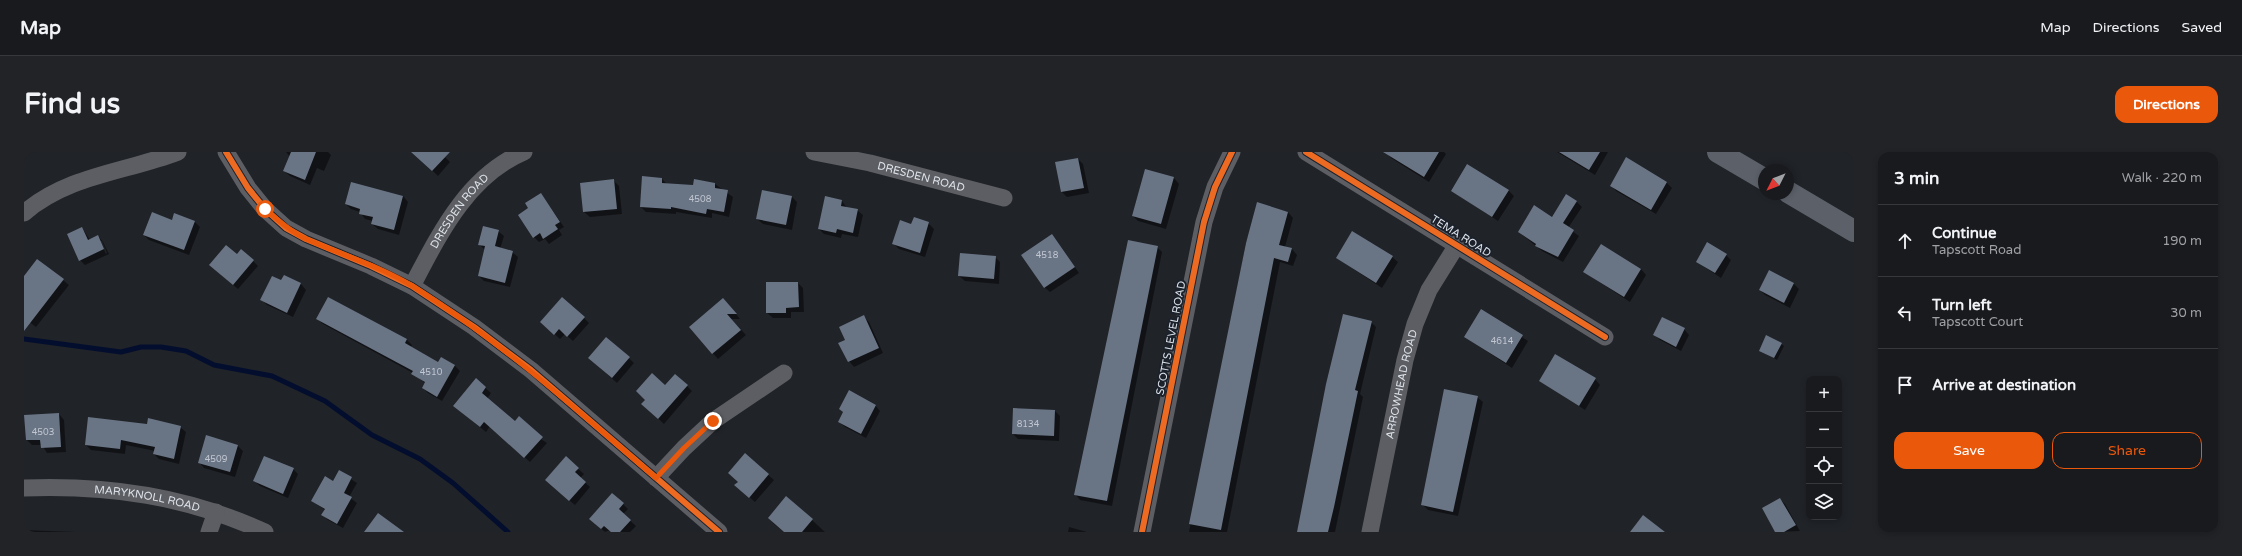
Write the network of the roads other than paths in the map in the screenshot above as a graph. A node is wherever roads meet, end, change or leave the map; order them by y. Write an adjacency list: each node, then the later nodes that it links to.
1 (178, 152): 11 (street)
2 (226, 152): 14 (street)
3 (524, 152): 14 (street, DRESDEN ROAD)
4 (814, 152): 10 (street, DRESDEN ROAD)
5 (1232, 152): 23 (street, SCOTTS LEVEL ROAD)
6 (1306, 152): 13 (street, TEMA ROAD)
7 (1718, 152): 8 (main road)
8 (1758, 175)
9 (1794, 196): 12 (main road)
10 (1004, 198)
11 (24, 213)
12 (1854, 231)
13 (1456, 245): 15 (street, TEMA ROAD); 24 (street, ARROWHEAD ROAD)
14 (412, 286): 17 (street)
15 (1605, 337)
16 (784, 373): 17 (street)
17 (656, 478): 22 (street)
18 (24, 488): 19 (street, MARYKNOLL ROAD)
19 (216, 512): 20 (street); 21 (street, MARYKNOLL ROAD)
20 (209, 532)
21 (265, 532)
22 (719, 532)
23 (1142, 532)
24 (1370, 532)

